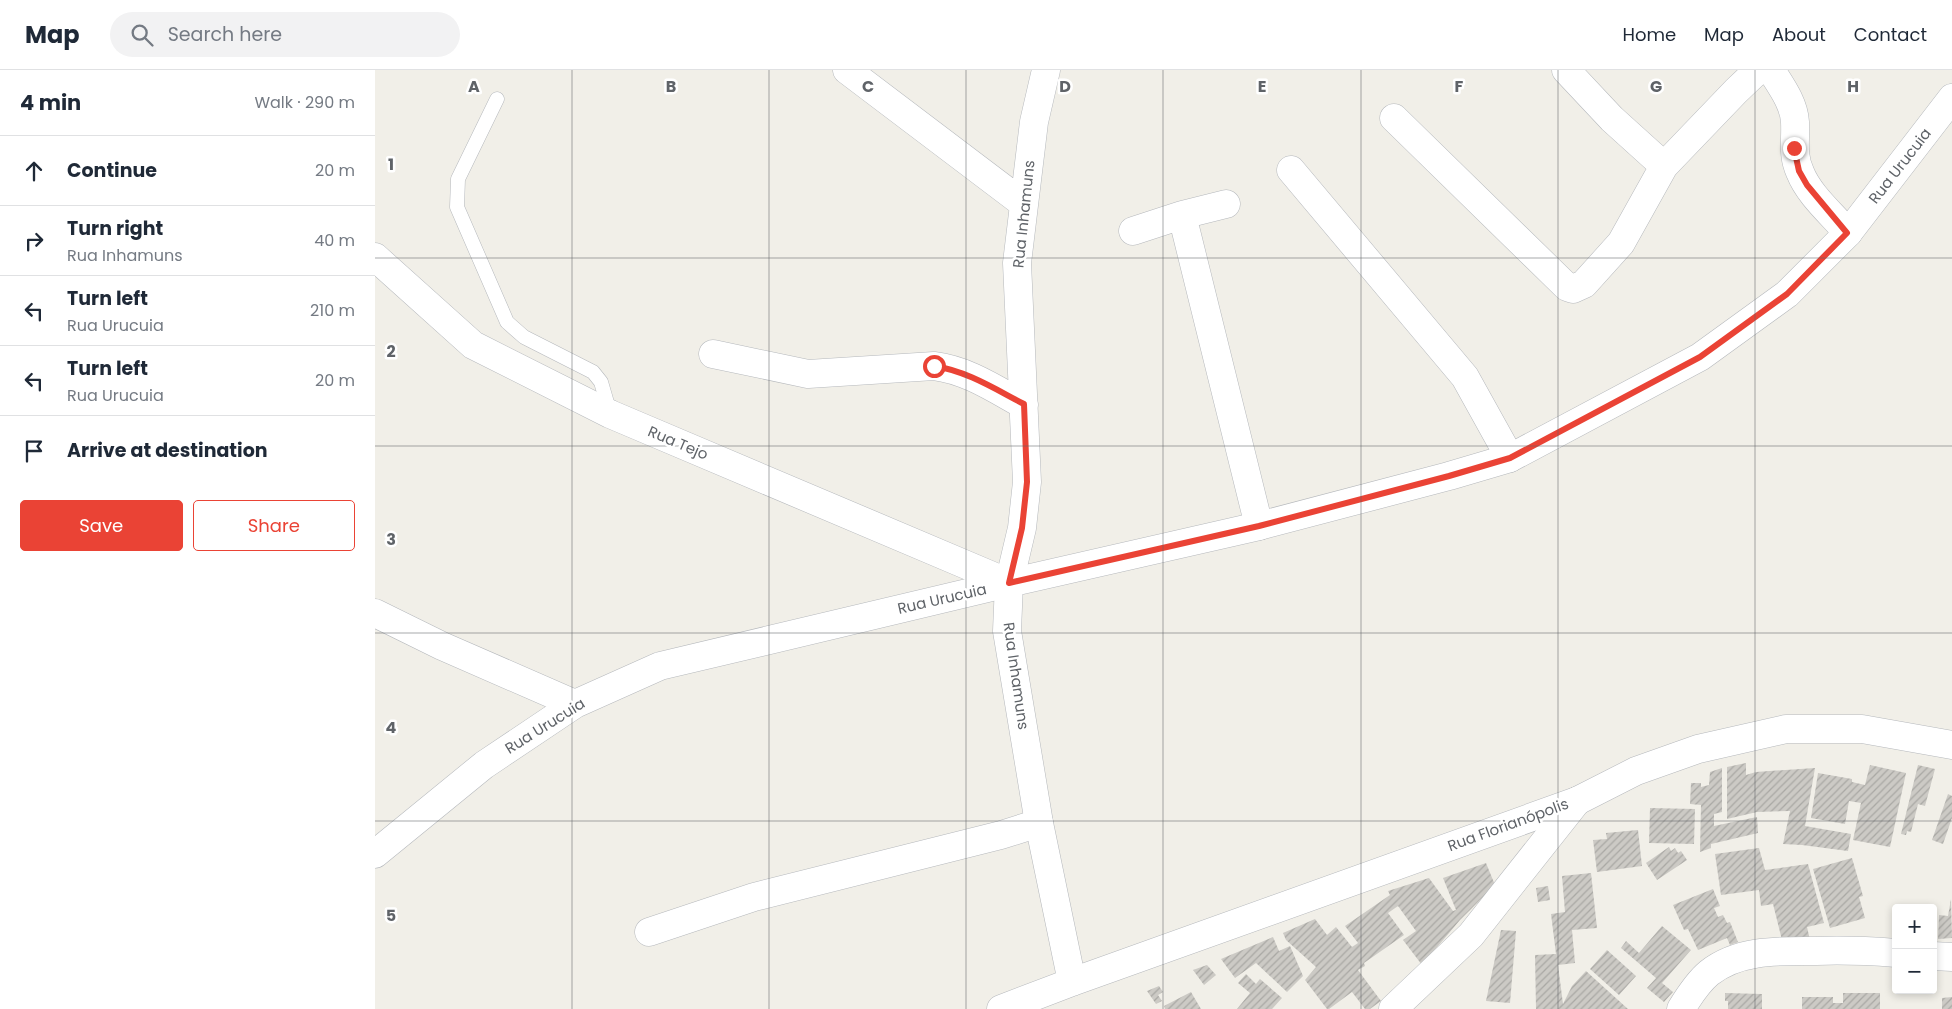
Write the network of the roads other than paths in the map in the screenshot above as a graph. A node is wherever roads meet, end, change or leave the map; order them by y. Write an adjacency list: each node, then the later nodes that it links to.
1 (847, 70): 11 (street)
2 (1046, 70): 11 (street, Rua Inhamuns)
3 (1566, 70): 9 (street)
4 (1759, 70): 9 (street)
5 (1771, 70): 15 (street)
6 (1952, 98): 15 (street, Rua Urucuia)
7 (497, 99): 19 (lane)
8 (1394, 118): 9 (street)
9 (1664, 166)
10 (1291, 170): 20 (street)
11 (1025, 204): 18 (street, Rua Inhamuns)
12 (1226, 204): 13 (street)
13 (1182, 215): 14 (street); 21 (street)
14 (1133, 231)
15 (1847, 233): 20 (street, Rua Urucuia)
16 (375, 257): 19 (street, Rua Tejo)
17 (713, 354): 18 (street)
18 (1024, 404): 22 (street, Rua Inhamuns)
19 (610, 414): 22 (street, Rua Tejo)
20 (1510, 458): 21 (street, Rua Urucuia)
21 (1259, 526): 22 (street, Rua Urucuia)
22 (1009, 583): 24 (street, Rua Urucuia); 27 (street, Rua Inhamuns)
23 (375, 613): 24 (street)
24 (575, 704): 28 (street, Rua Urucuia)
25 (1952, 745): 26 (street, Rua Florianópolis)
26 (1577, 800): 33 (street, Rua Florianópolis); 35 (street)
27 (1039, 823): 29 (street); 33 (street, Rua Inhamuns)
28 (375, 854)
29 (649, 932)
30 (1892, 953): 36 (street)
31 (1937, 956): 32 (street)
32 (1952, 957)
33 (1073, 982): 34 (street, Rua Florianópolis)
34 (1004, 1008)
35 (1393, 1009)
36 (1681, 1009)

